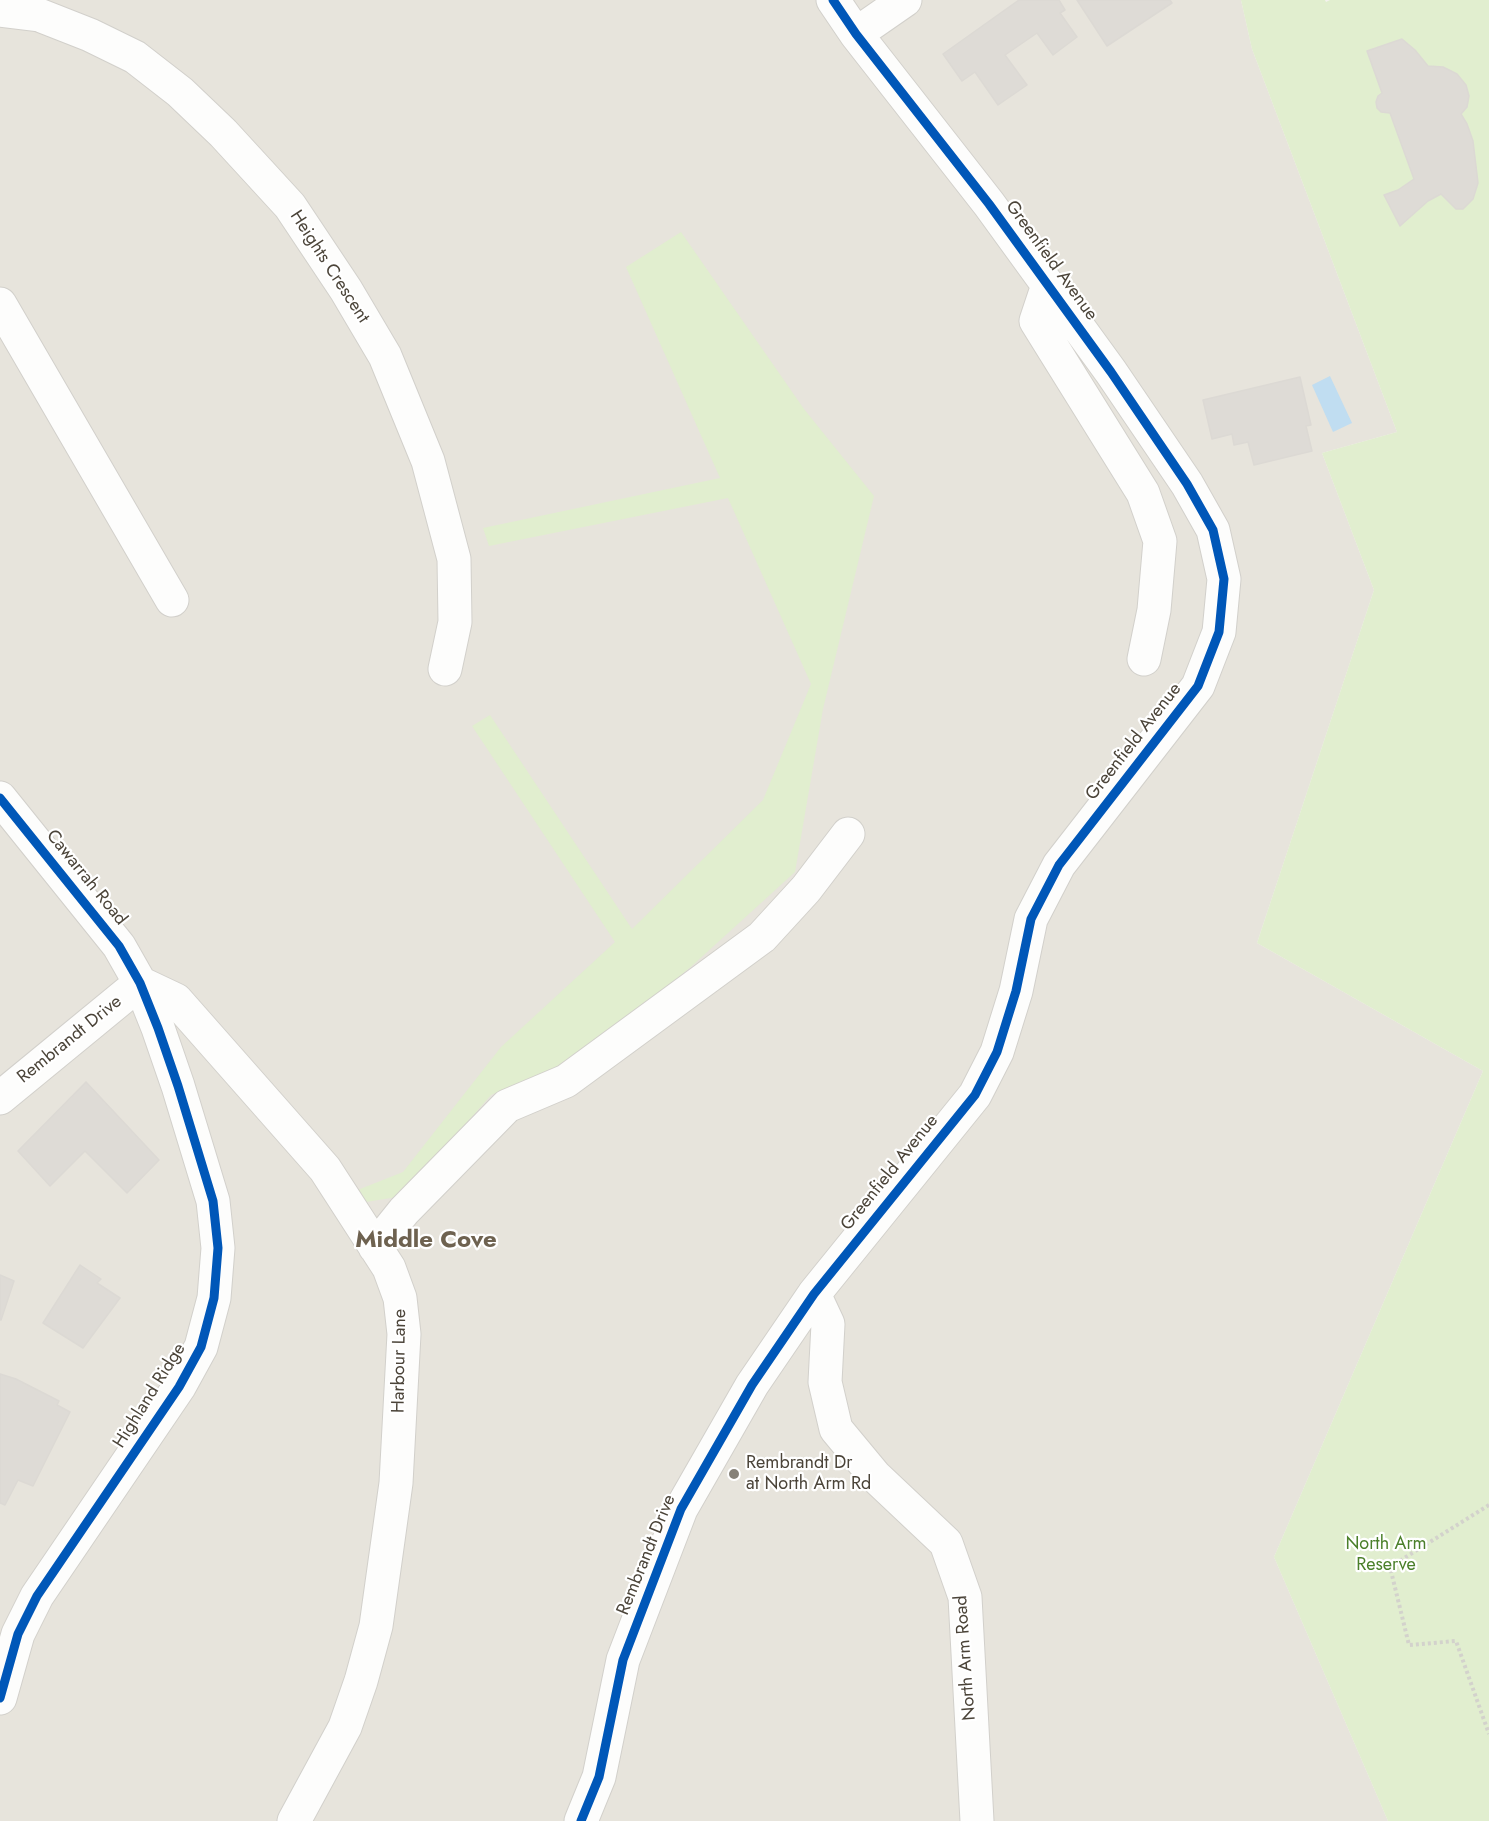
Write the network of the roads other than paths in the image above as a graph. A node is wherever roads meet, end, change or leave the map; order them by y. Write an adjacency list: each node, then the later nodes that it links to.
1 (833, 0): 4 (street, Greenfield Avenue)
2 (905, 0): 4 (street)
3 (0, 10): 9 (street, Heights Crescent)
4 (856, 34): 5 (street, Greenfield Avenue)
5 (1048, 285): 8 (street); 15 (street, Greenfield Avenue)
6 (0, 304): 7 (street)
7 (172, 600)
8 (1144, 659)
9 (445, 669)
10 (0, 798): 12 (street, Cawarrah Road)
11 (848, 834): 14 (street)
12 (140, 983): 13 (street, Rembrandt Drive); 14 (street, Harbour Lane); 16 (street, Highland Ridge)
13 (0, 1098)
14 (375, 1247): 17 (street, Harbour Lane)
15 (814, 1294): 18 (street, Rembrandt Drive); 19 (street, North Arm Road)
16 (0, 1698)
17 (294, 1821)
18 (581, 1821)
19 (977, 1821)

